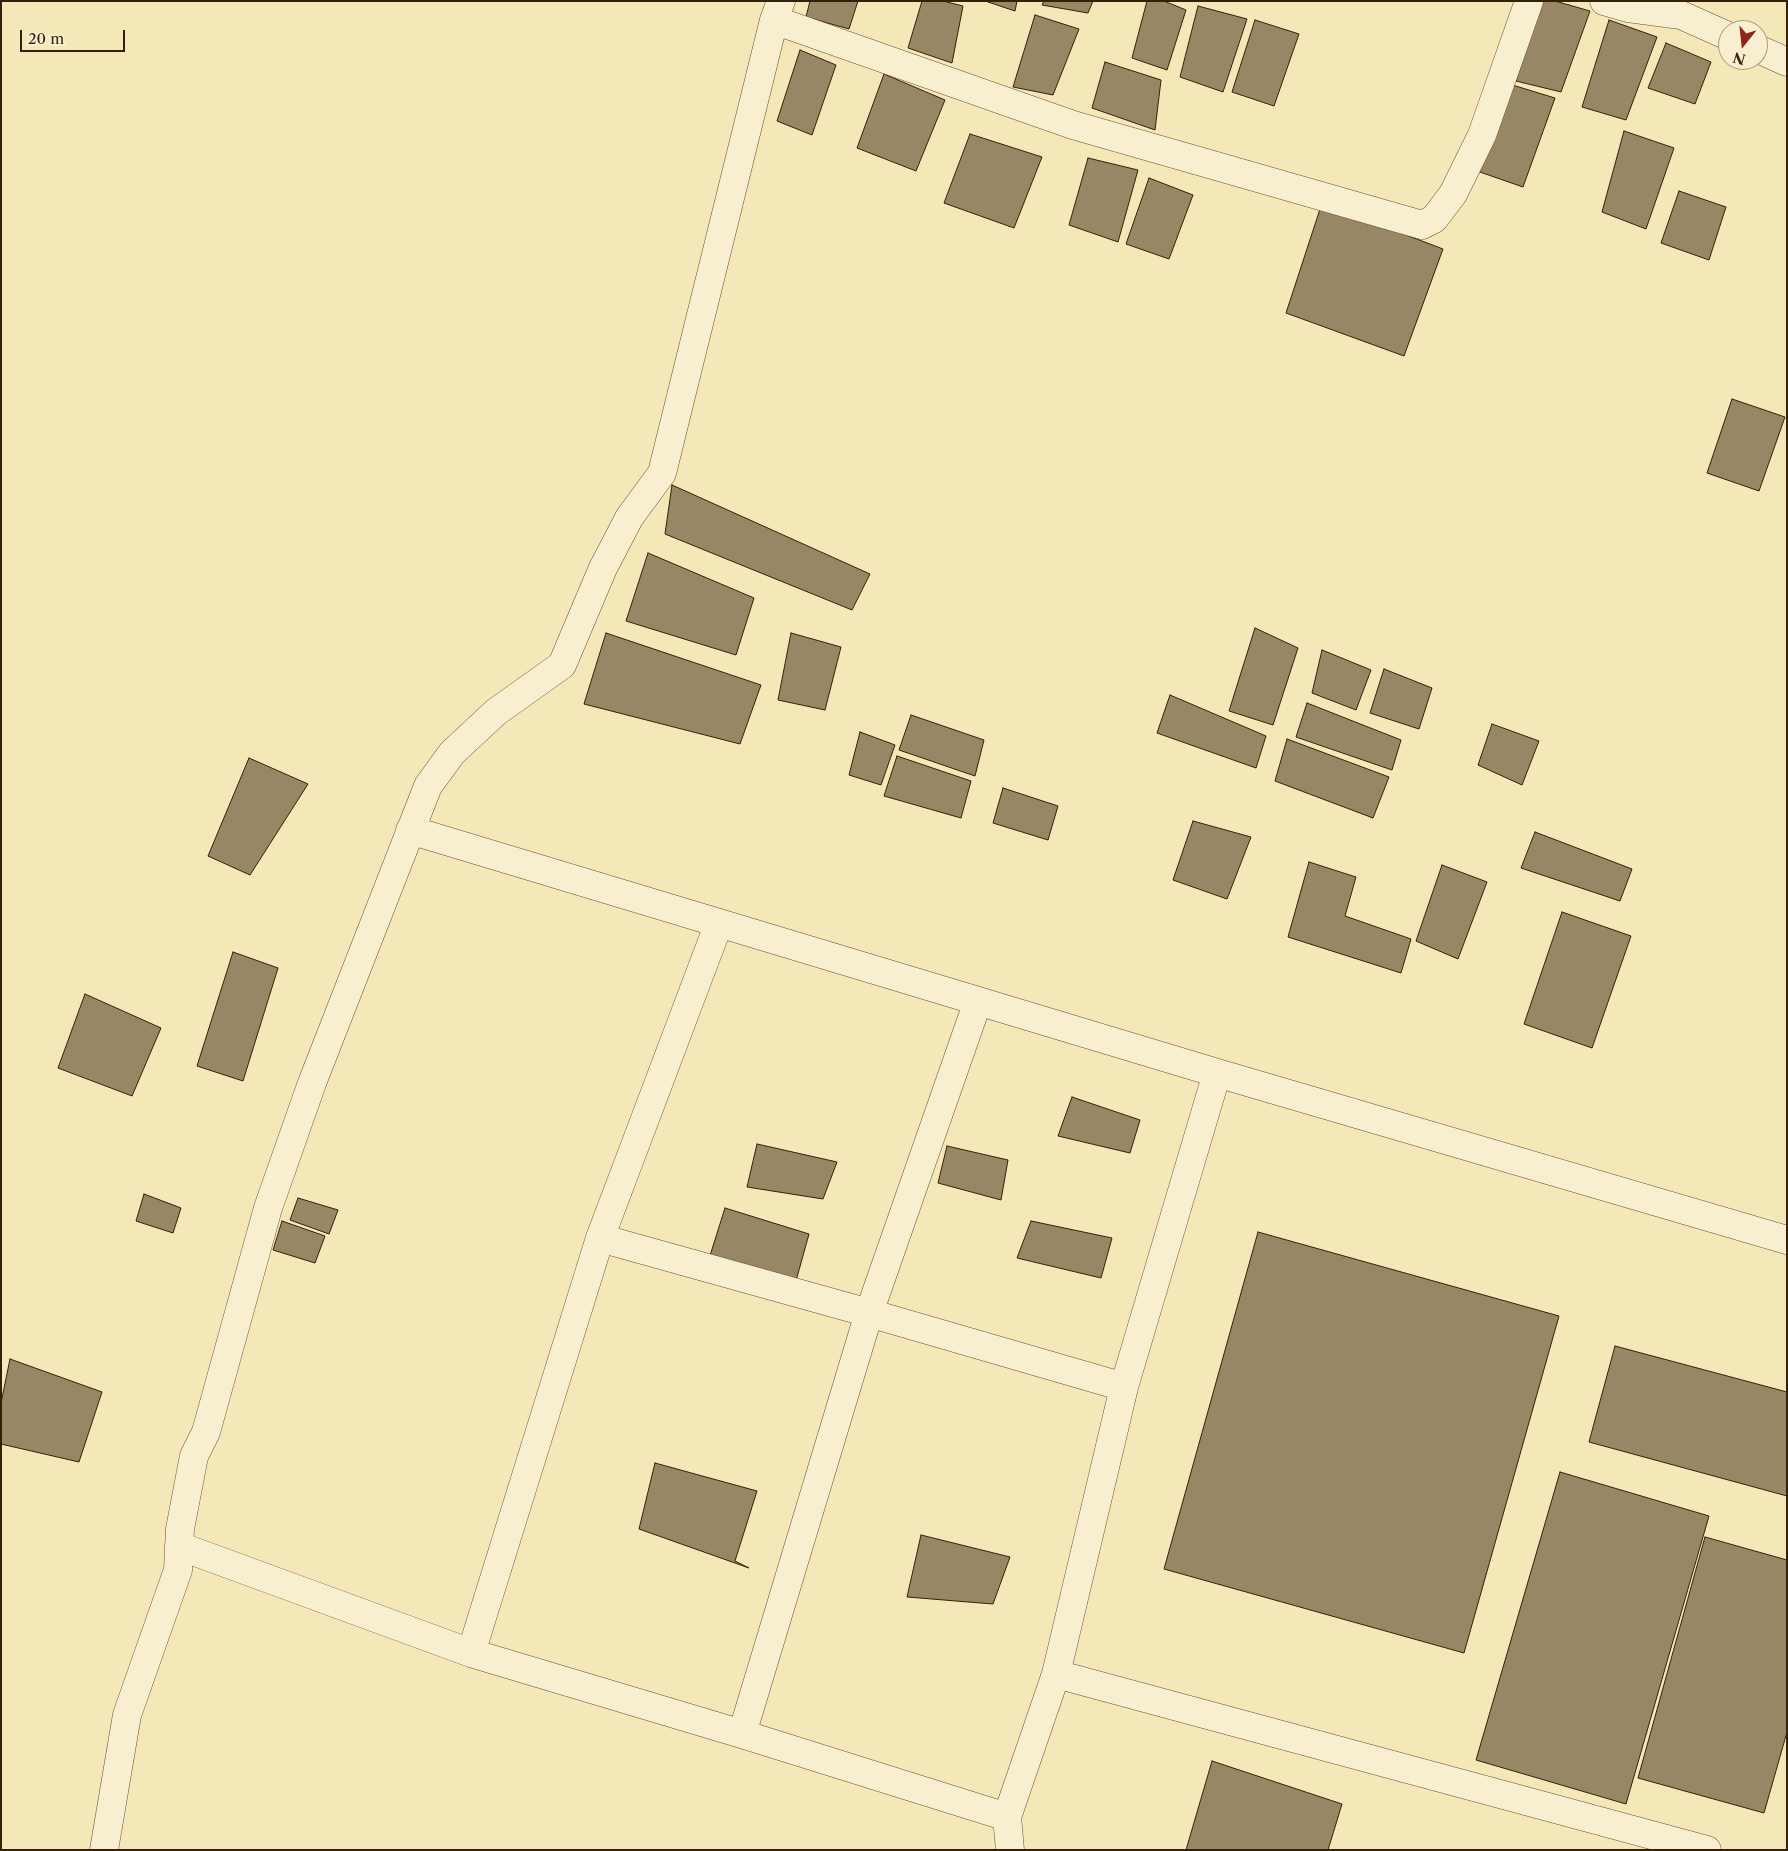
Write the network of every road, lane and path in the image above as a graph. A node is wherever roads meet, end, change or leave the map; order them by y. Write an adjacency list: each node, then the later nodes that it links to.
1 (1529, 1): 3 (street)
2 (1604, 1): 4 (street)
3 (777, 11): 7 (street)
4 (1718, 32)
5 (1768, 53): 6 (street)
6 (1787, 62)
7 (410, 830): 8 (street); 15 (street)
8 (719, 923): 9 (street); 11 (street)
9 (978, 1000): 10 (street); 13 (street)
10 (1217, 1073): 12 (street); 14 (street)
11 (600, 1238): 13 (street); 16 (street)
12 (1787, 1240)
13 (868, 1313): 14 (street); 18 (street)
14 (1124, 1387): 17 (street)
15 (180, 1546): 16 (street); 20 (street)
16 (471, 1653): 18 (street)
17 (1056, 1674): 19 (street); 22 (street)
18 (742, 1734): 19 (street)
19 (1007, 1818): 21 (street)
20 (104, 1850)
21 (1010, 1850)
22 (1707, 1850)

